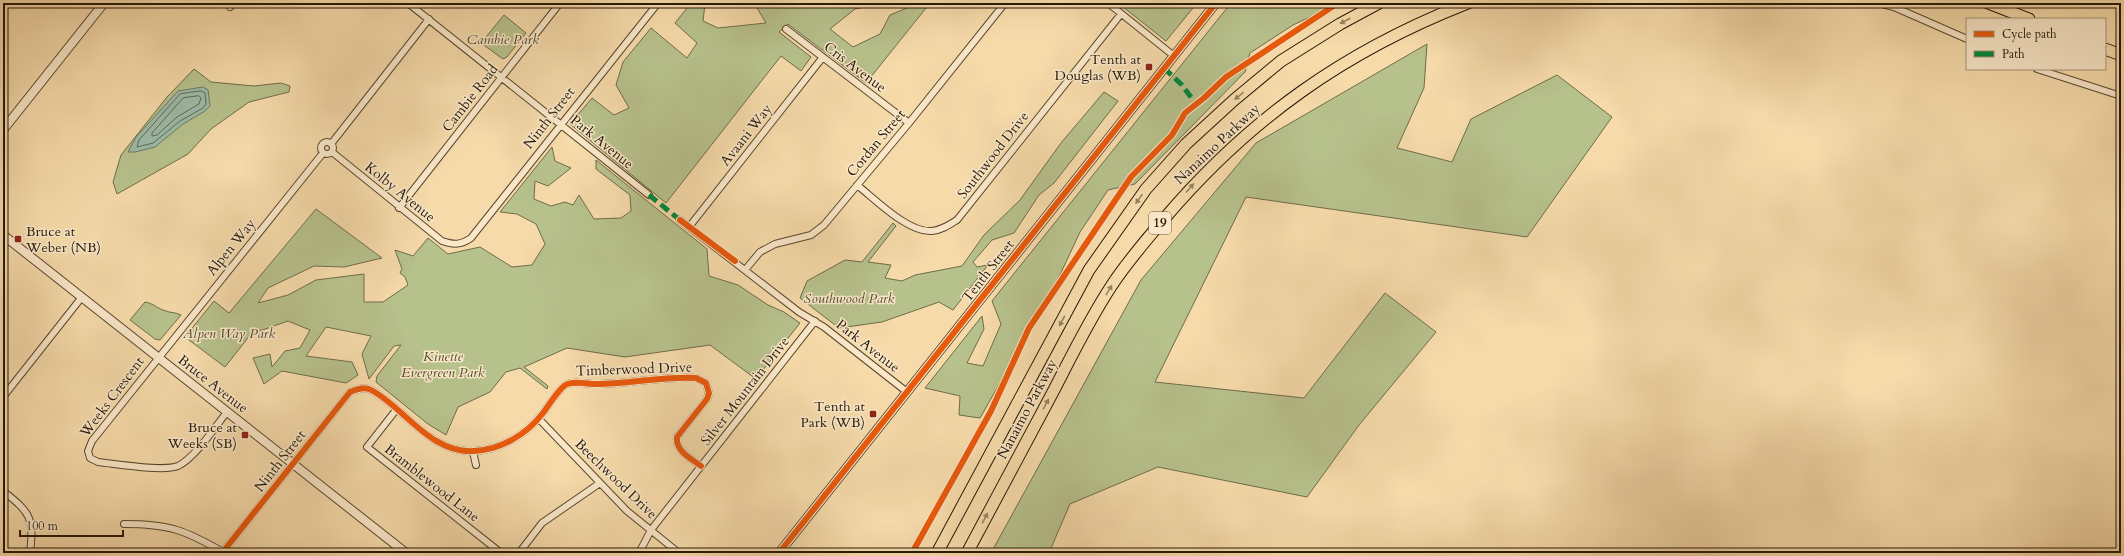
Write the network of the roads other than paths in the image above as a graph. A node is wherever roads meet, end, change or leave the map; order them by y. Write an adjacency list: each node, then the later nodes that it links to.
1 (104, 3): 26 (street)
2 (408, 3): 14 (street, Park Avenue)
3 (560, 3): 22 (street, Cambie Road)
4 (658, 3): 25 (street, Ninth Street)
5 (1005, 3): 24 (street, Cordan Street)
6 (1108, 3): 12 (street)
7 (1216, 3): 19 (street, Tenth Street)
8 (1379, 3): 63 (highway, Nanaimo Parkway / 19, one-way to 63)
9 (1468, 3): 64 (highway, Nanaimo Parkway / 19, one-way to 9)
10 (1878, 3): 16 (street)
11 (1988, 3): 13 (highway)
12 (1121, 14): 19 (street); 30 (street, Southwood Drive)
13 (2026, 18)
14 (428, 19): 22 (street, Park Avenue); 27 (street)
15 (786, 29): 20 (street, Cris Avenue)
16 (1966, 39)
17 (2106, 49): 18 (highway)
18 (2121, 55)
19 (1174, 56): 42 (street, Tenth Street)
20 (823, 57): 24 (street, Cris Avenue); 34 (street, Avaani Way)
21 (2040, 70): 23 (street)
22 (502, 77): 25 (street, Park Avenue); 32 (street, Cambie Road)
23 (2121, 96)
24 (909, 123): 30 (street, Cordan Street)
25 (560, 124): 31 (street, Park Avenue); 36 (street, Ninth Street)
26 (3, 130)
27 (331, 144): 28 (street); 29 (street)
28 (332, 152): 29 (street); 32 (street, Kolby Avenue)
29 (323, 153): 40 (street, Alpen Way)
30 (857, 185): 37 (street, Cordan Street)
31 (649, 195)
32 (399, 208): 36 (street, Kolby Avenue)
33 (680, 220): 34 (street, Park Avenue)
34 (689, 227): 37 (street, Park Avenue)
35 (3, 235): 38 (street, Bruce Avenue)
36 (457, 244)
37 (745, 270): 39 (street, Park Avenue)
38 (82, 297): 40 (street, Bruce Avenue); 43 (street)
39 (815, 321): 42 (street, Park Avenue); 50 (street, Silver Mountain Drive)
40 (157, 356): 45 (street, Bruce Avenue); 45 (street, Weeks Crescent)
41 (359, 388): 44 (street, Timberwood Drive); 48 (street, Ninth Street)
42 (907, 392): 62 (street, Tenth Street)
43 (3, 398)
44 (396, 410): 47 (street, Timberwood Drive); 58 (street, Bramblewood Lane)
45 (227, 412): 48 (street, Bruce Avenue)
46 (539, 419): 47 (street, Timberwood Drive); 50 (street, Timberwood Drive); 51 (street, Beechwood Drive)
47 (473, 452): 49 (street)
48 (293, 464): 55 (street, Ninth Street); 57 (street, Bruce Avenue)
49 (476, 464)
50 (701, 466): 54 (street, Silver Mountain Drive)
51 (600, 483): 54 (street, Beechwood Drive); 59 (street)
52 (3, 491): 56 (street)
53 (124, 524): 55 (street)
54 (651, 530): 60 (street, Silver Mountain Drive); 61 (street, Beechwood Drive)
55 (223, 552)
56 (30, 553)
57 (406, 553)
58 (501, 553)
59 (519, 553)
60 (639, 553)
61 (679, 553)
62 (779, 553)
63 (937, 553)
64 (967, 553)

